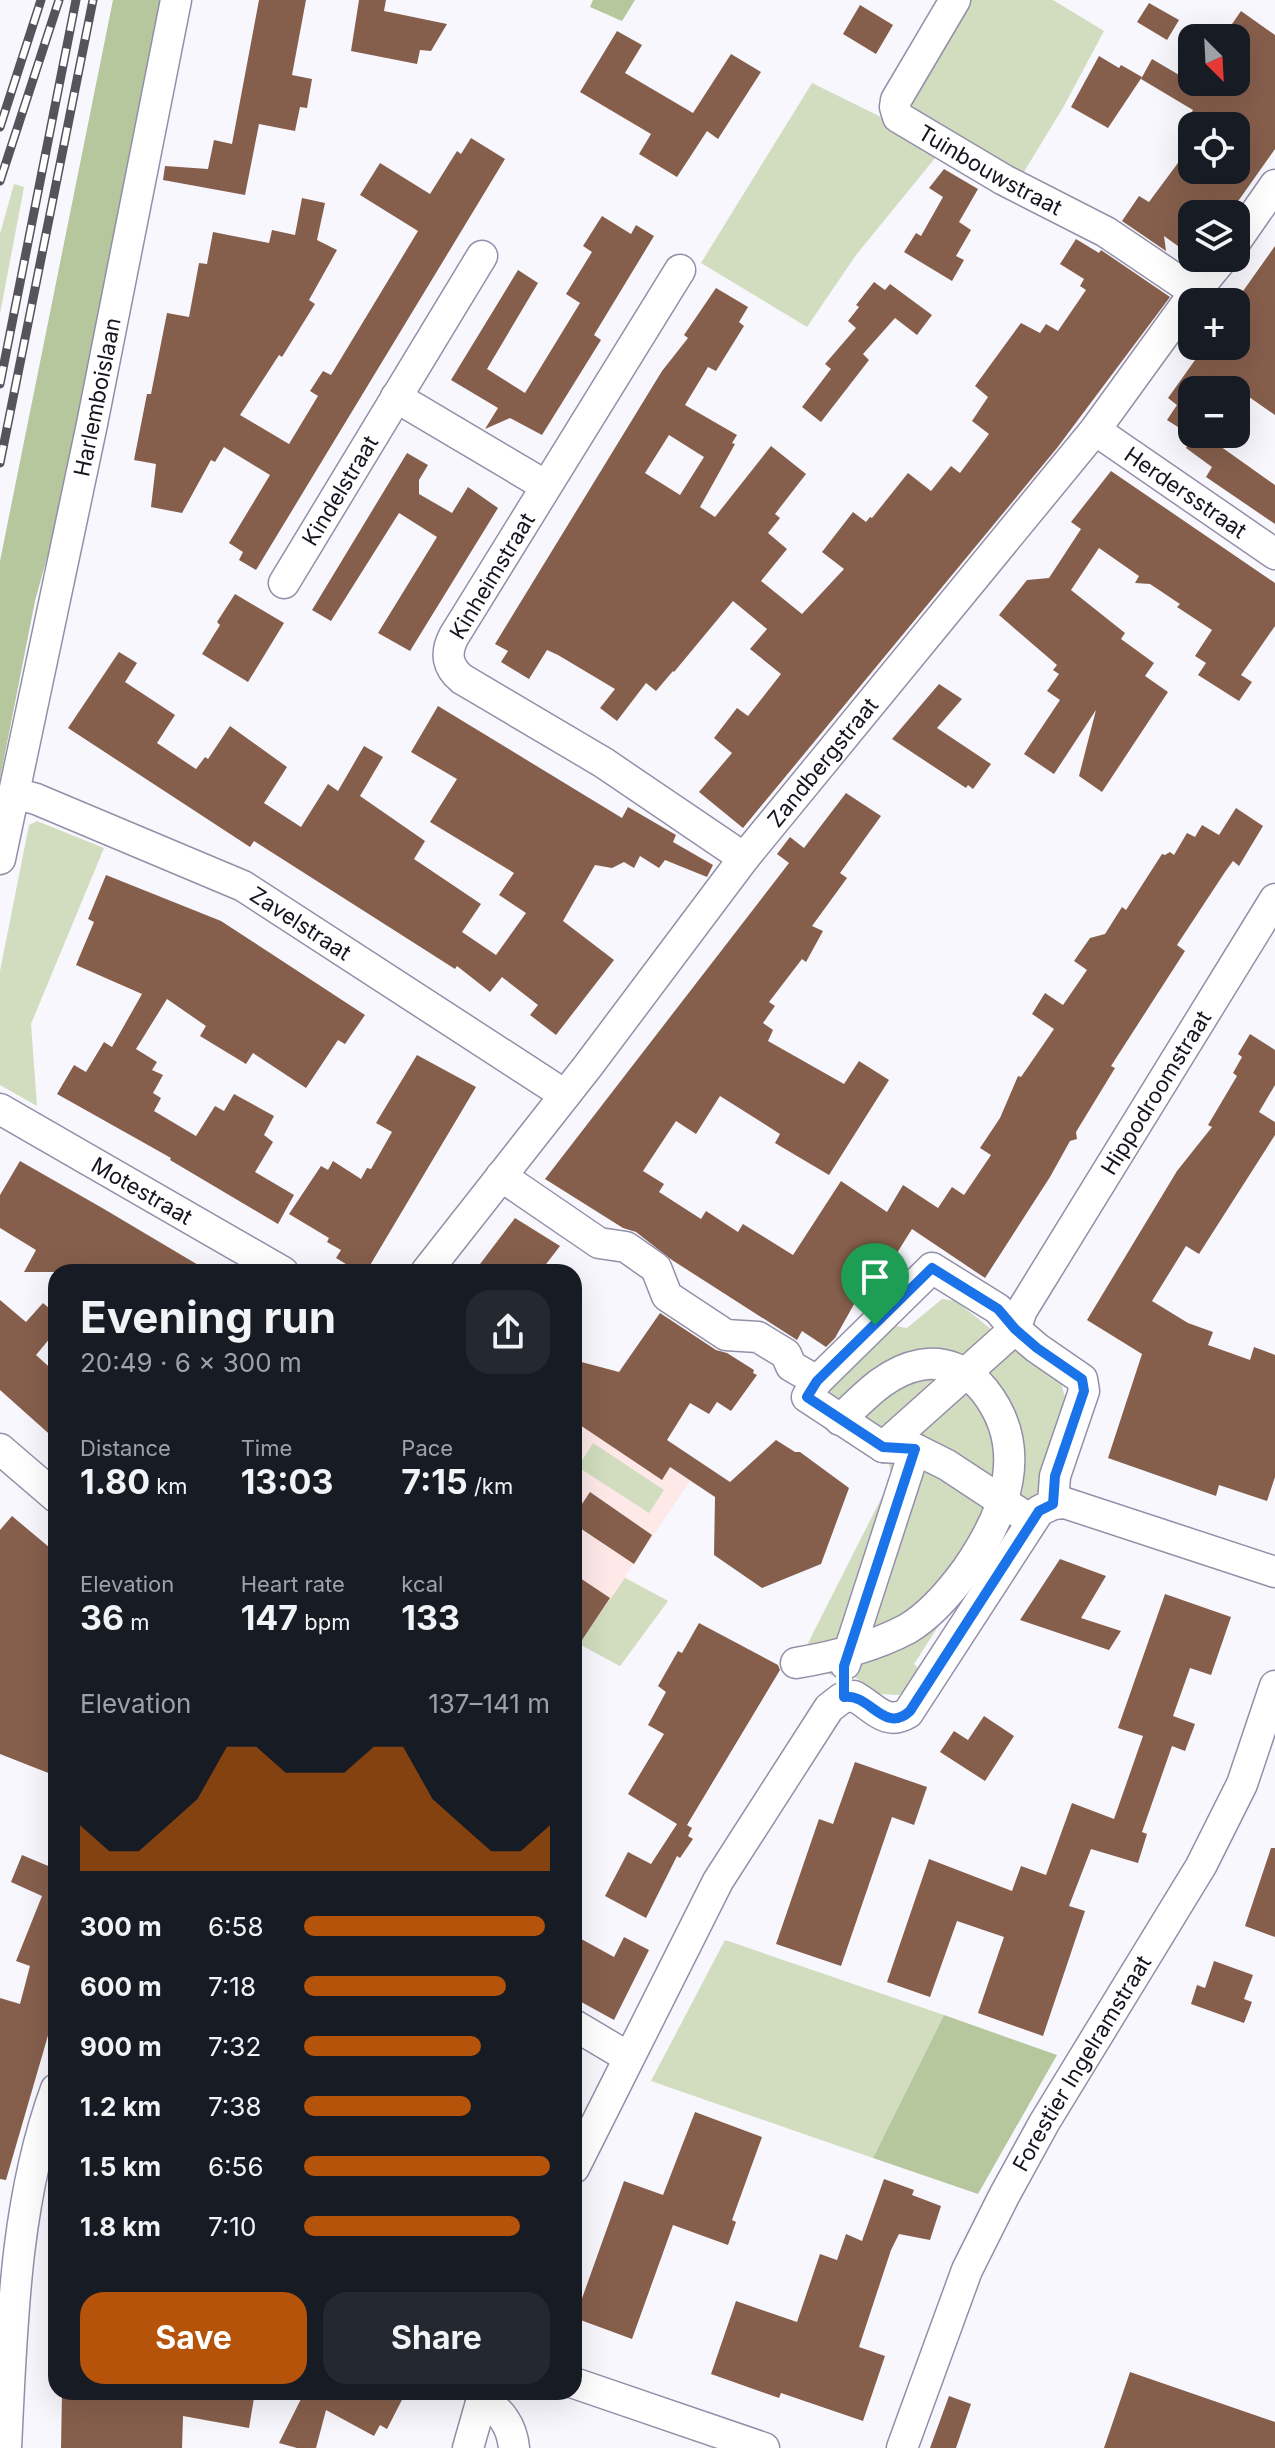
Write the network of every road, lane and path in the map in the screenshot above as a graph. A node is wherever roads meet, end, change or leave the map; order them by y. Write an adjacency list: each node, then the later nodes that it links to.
1 (176, 0): 16 (street, Harlemboislaan)
2 (955, 0): 8 (street, Tuinbouwstraat)
3 (1275, 185): 4 (street)
4 (1250, 221)
5 (482, 256): 11 (street, Kindelstraat)
6 (680, 270): 13 (street, Kinheimstraat)
7 (1211, 272): 9 (street, Zandbergstraat)
8 (1189, 288)
9 (1198, 288)
10 (1178, 315): 12 (street, Zandbergstraat)
11 (396, 397): 13 (street); 15 (street, Kindelstraat)
12 (1095, 430): 14 (street, Herdersstraat); 17 (street, Zandbergstraat)
13 (546, 486): 17 (street, Kinheimstraat)
14 (1275, 554)
15 (284, 583)
16 (14, 793): 18 (street, Harlemboislaan); 20 (street, Zavelstraat)
17 (744, 858): 20 (street, Zandbergstraat)
18 (0, 859)
19 (1275, 899): 25 (street, Hippodroomstraat)
20 (565, 1095): 22 (street, Zandbergstraat)
21 (0, 1109): 23 (street, Motestraat)
22 (501, 1176): 24 (street, Zandbergstraat); 27 (street)
23 (269, 1264)
24 (432, 1264)
25 (1015, 1329): 26 (street); 27 (street); 34 (street)
26 (965, 1371): 28 (street); 29 (street); 33 (street)
27 (817, 1381): 28 (street)
28 (840, 1420): 29 (street)
29 (883, 1447): 31 (street)
30 (0, 1449): 32 (street)
31 (915, 1449): 33 (street); 36 (street)
32 (48, 1490)
33 (1003, 1503): 34 (street); 36 (street)
34 (1043, 1512): 35 (street); 39 (street)
35 (1275, 1572)
36 (847, 1652): 37 (street); 39 (street)
37 (796, 1663)
38 (1275, 1686): 51 (street, Forestier Ingelramstraat)
39 (844, 1697): 41 (street)
40 (582, 2030): 41 (street)
41 (628, 2057): 43 (street)
42 (48, 2119): 47 (street)
43 (582, 2152)
44 (582, 2386): 50 (street)
45 (481, 2400): 48 (street)
46 (486, 2400): 49 (street)
47 (6, 2448)
48 (468, 2448)
49 (514, 2448)
50 (764, 2448)
51 (902, 2448)

